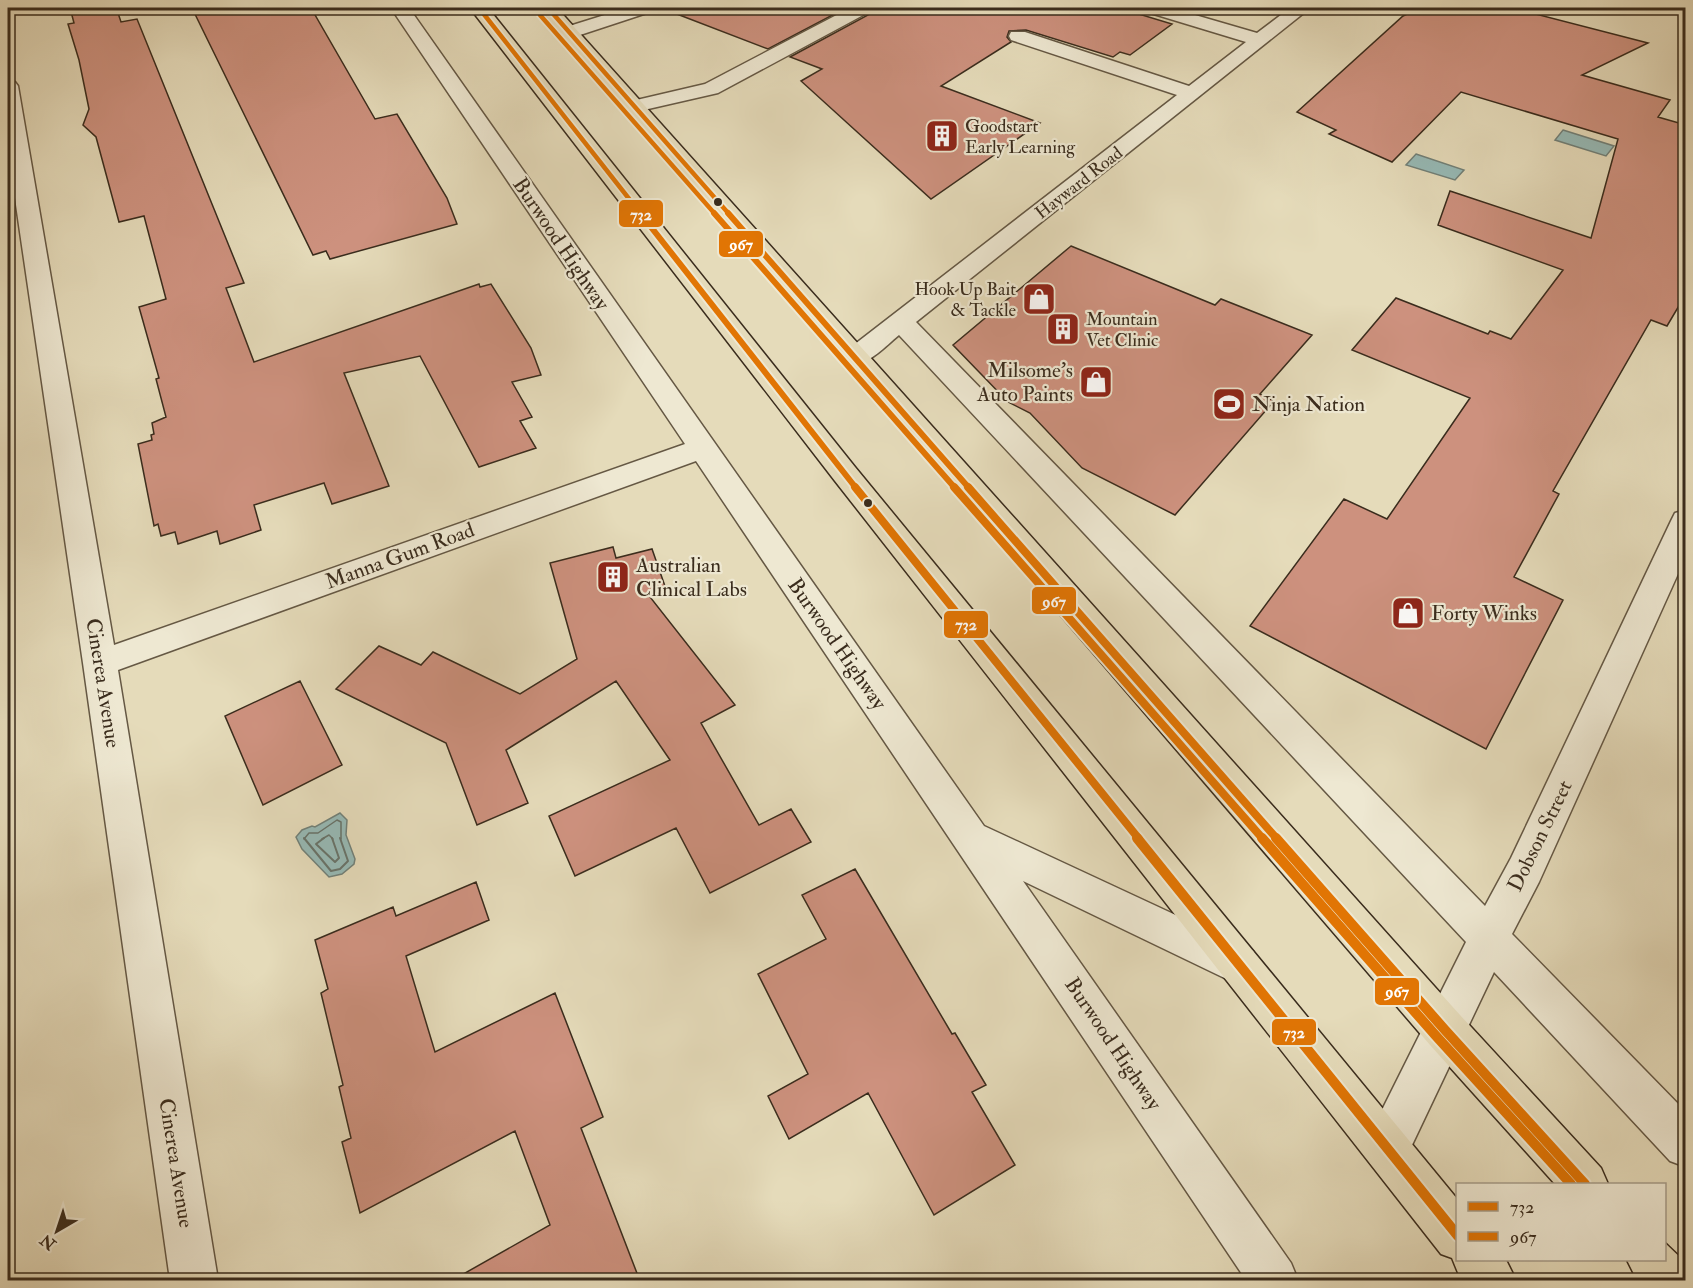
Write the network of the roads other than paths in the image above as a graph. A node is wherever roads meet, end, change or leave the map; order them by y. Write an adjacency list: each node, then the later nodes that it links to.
1 (400, 8): 18 (street, Burwood Highway)
2 (479, 8): 23 (highway)
3 (548, 8): 10 (highway)
4 (644, 8): 9 (street)
5 (1153, 8): 11 (street)
6 (1196, 8): 11 (street)
7 (1302, 8): 11 (street, Hayward Road)
8 (861, 9): 15 (street)
9 (609, 13): 10 (street)
10 (570, 32): 15 (highway)
11 (1266, 35): 14 (street, Hayward Road)
12 (1018, 36): 14 (street)
13 (8, 86): 20 (street, Cinerea Avenue)
14 (1192, 93): 16 (street, Hayward Road)
15 (635, 106): 17 (highway)
16 (901, 322): 17 (street, Hayward Road); 22 (street)
17 (855, 357): 24 (highway)
18 (700, 449): 20 (street, Manna Gum Road); 21 (street, Burwood Highway)
19 (1686, 521): 22 (street, Dobson Street)
20 (100, 663): 31 (street, Cinerea Avenue)
21 (972, 838): 23 (street); 32 (street, Burwood Highway)
22 (1488, 940): 24 (street, Dobson Street); 25 (street)
23 (1240, 966): 26 (highway)
24 (1445, 1030): 26 (street, Dobson Street); 27 (highway)
25 (1686, 1145)
26 (1387, 1148): 28 (highway)
27 (1583, 1183)
28 (1456, 1234)
29 (1476, 1261): 33 (highway)
30 (1652, 1261): 34 (highway)
31 (194, 1281)
32 (1274, 1281)
33 (1492, 1281)
34 (1670, 1281)

